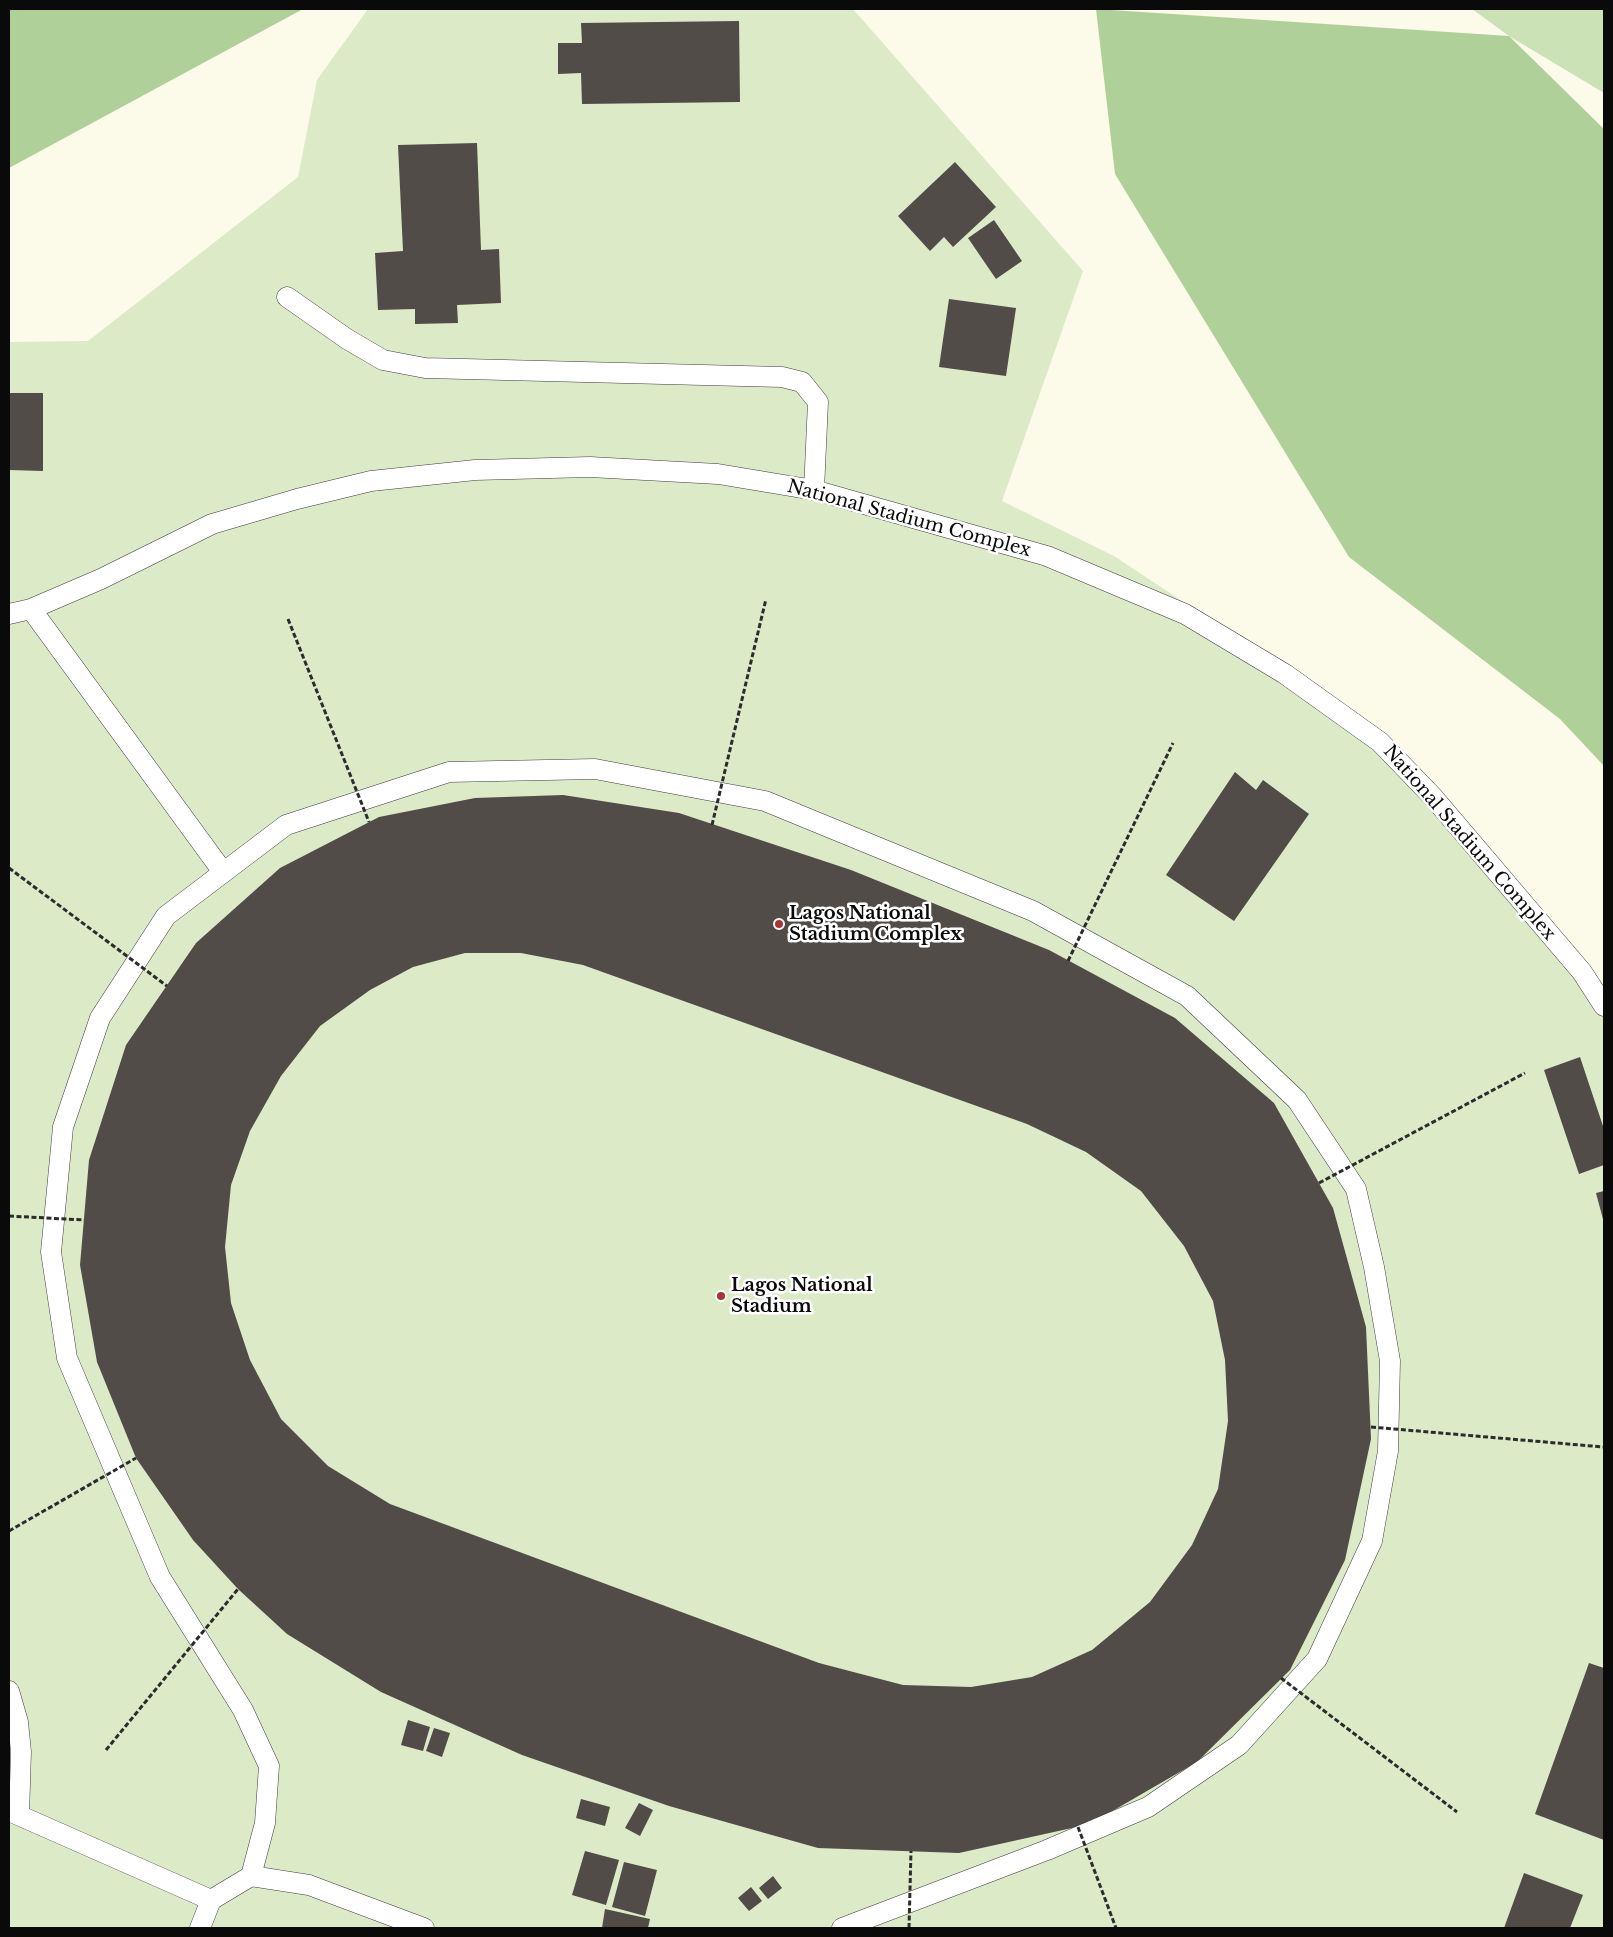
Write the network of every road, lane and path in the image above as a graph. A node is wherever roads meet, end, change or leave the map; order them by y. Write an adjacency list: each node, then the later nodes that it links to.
1 (287, 297): 2 (lane)
2 (814, 490): 4 (lane, National Stadium Complex); 14 (lane, National Stadium Complex)
3 (766, 600): 9 (path, bridge)
4 (31, 610): 5 (lane, National Stadium Complex); 11 (lane)
5 (9, 614)
6 (288, 619): 8 (path, bridge)
7 (1173, 744): 12 (path, bridge)
8 (369, 822)
9 (712, 825)
10 (9, 868): 13 (path, bridge)
11 (223, 872): 31 (lane); 35 (lane)
12 (1068, 960)
13 (167, 986)
14 (1604, 1006)
15 (1525, 1073): 16 (path, bridge)
16 (1319, 1182)
17 (9, 1216): 18 (path, bridge)
18 (84, 1220)
19 (1371, 1427): 20 (path, bridge)
20 (1603, 1447)
21 (136, 1458): 22 (path, bridge)
22 (9, 1531)
23 (238, 1589): 26 (path, bridge)
24 (1281, 1678): 27 (path, bridge)
25 (9, 1691): 28 (lane)
26 (106, 1750)
27 (1457, 1812)
28 (14, 1813): 32 (lane)
29 (1078, 1827): 37 (path, bridge)
30 (911, 1851): 36 (path, bridge)
31 (250, 1876): 32 (lane); 34 (lane)
32 (211, 1900): 33 (lane)
33 (200, 1928)
34 (424, 1928)
35 (842, 1928)
36 (909, 1928)
37 (1116, 1928)

